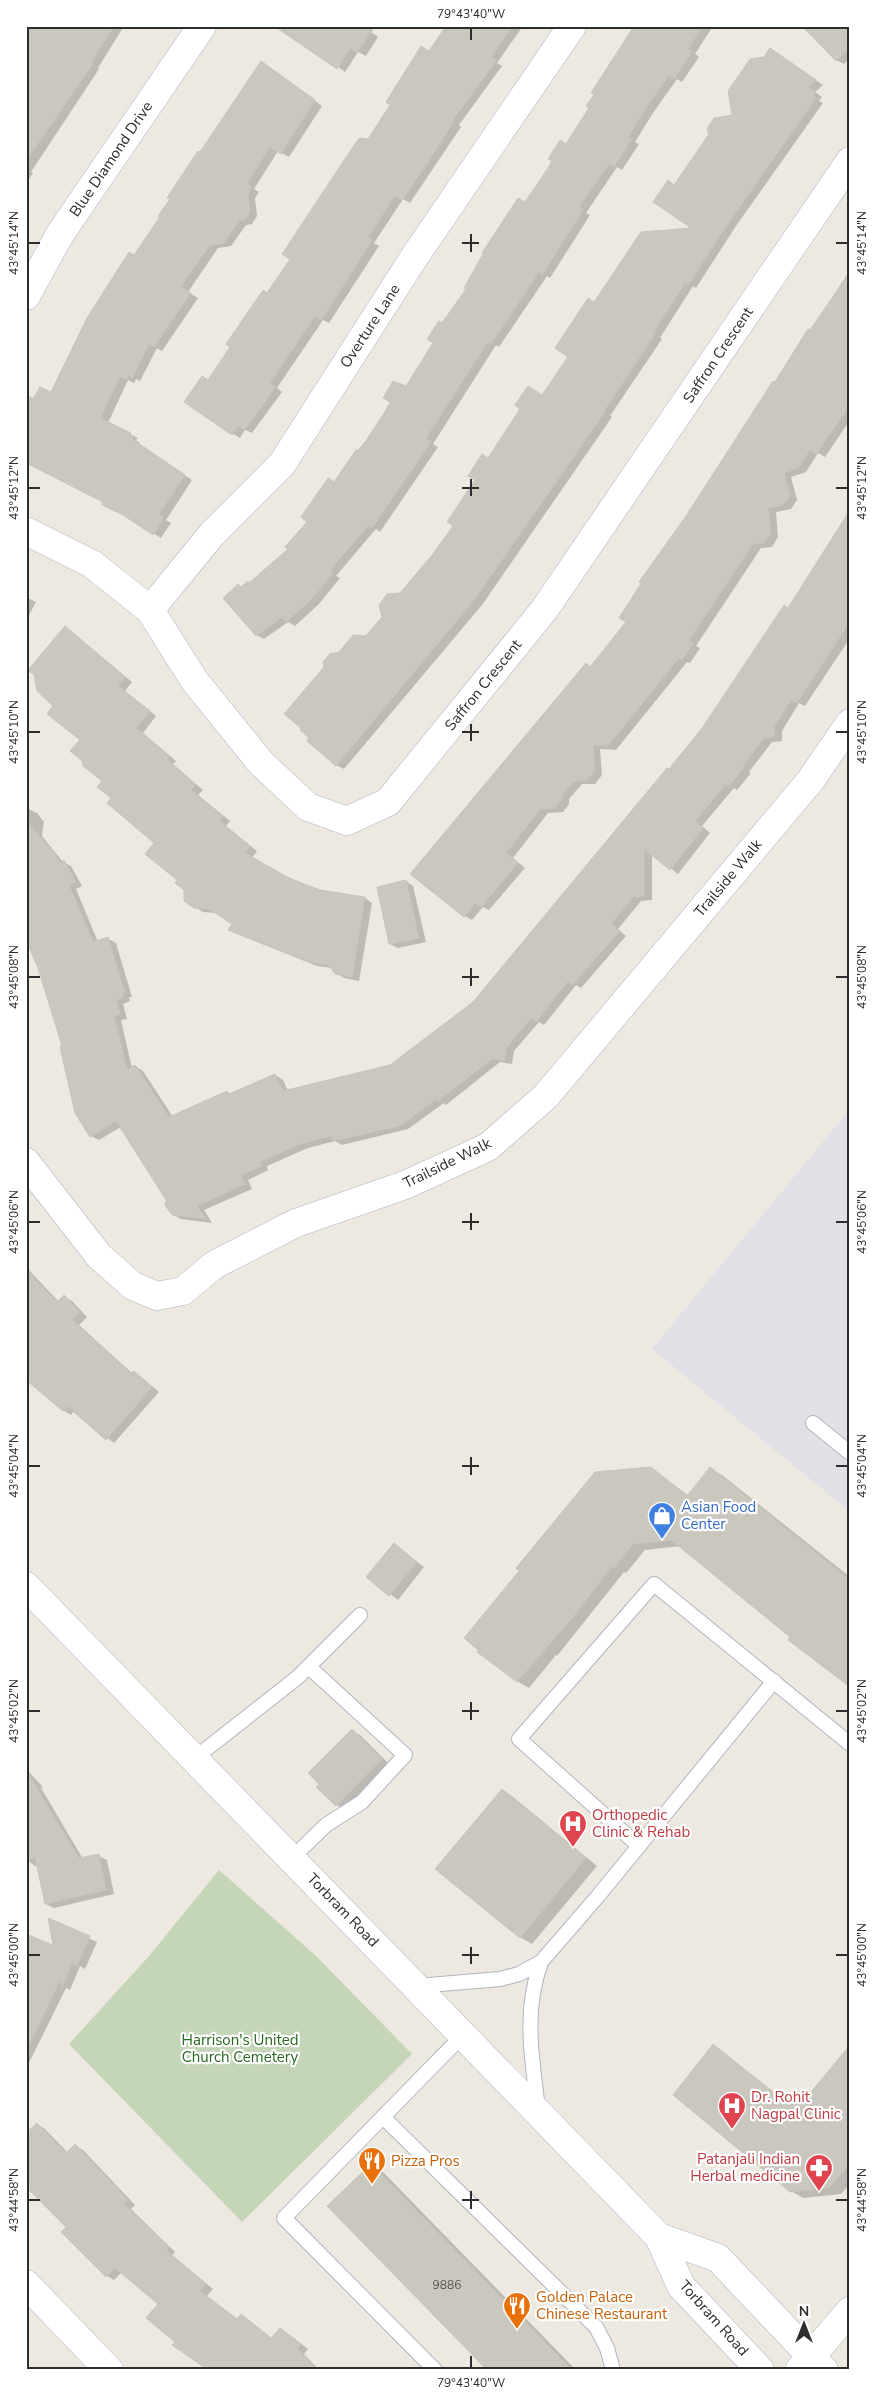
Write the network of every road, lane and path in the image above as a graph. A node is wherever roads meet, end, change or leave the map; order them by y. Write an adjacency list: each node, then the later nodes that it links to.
1 (202, 26): 4 (street, Blue Diamond Drive)
2 (572, 26): 6 (street, Overture Lane)
3 (850, 161): 6 (street, Saffron Crescent)
4 (26, 296)
5 (26, 531): 6 (street, Saffron Crescent)
6 (150, 610)
7 (850, 723): 8 (street, Trailside Walk)
8 (26, 1162)
9 (813, 1423): 10 (lane)
10 (850, 1453)
11 (26, 1586): 16 (street, Torbram Road)
12 (360, 1615): 13 (lane)
13 (310, 1667): 16 (lane); 18 (lane)
14 (774, 1681): 15 (lane); 17 (lane); 17 (lane)
15 (850, 1744)
16 (195, 1758): 18 (street, Torbram Road)
17 (639, 1846): 19 (lane)
18 (292, 1858): 20 (street, Torbram Road)
19 (541, 1962): 20 (lane); 22 (lane)
20 (417, 1986): 21 (street, Torbram Road)
21 (463, 2035): 22 (street, Torbram Road); 23 (lane)
22 (538, 2113): 24 (street, Torbram Road)
23 (384, 2118): 29 (lane); 30 (lane)
24 (659, 2237): 27 (street, Torbram Road); 31 (street, Torbram Road)
25 (26, 2284): 28 (street)
26 (850, 2311): 27 (street)
27 (812, 2365)
28 (109, 2370)
29 (435, 2370)
30 (613, 2370)
31 (760, 2370)

